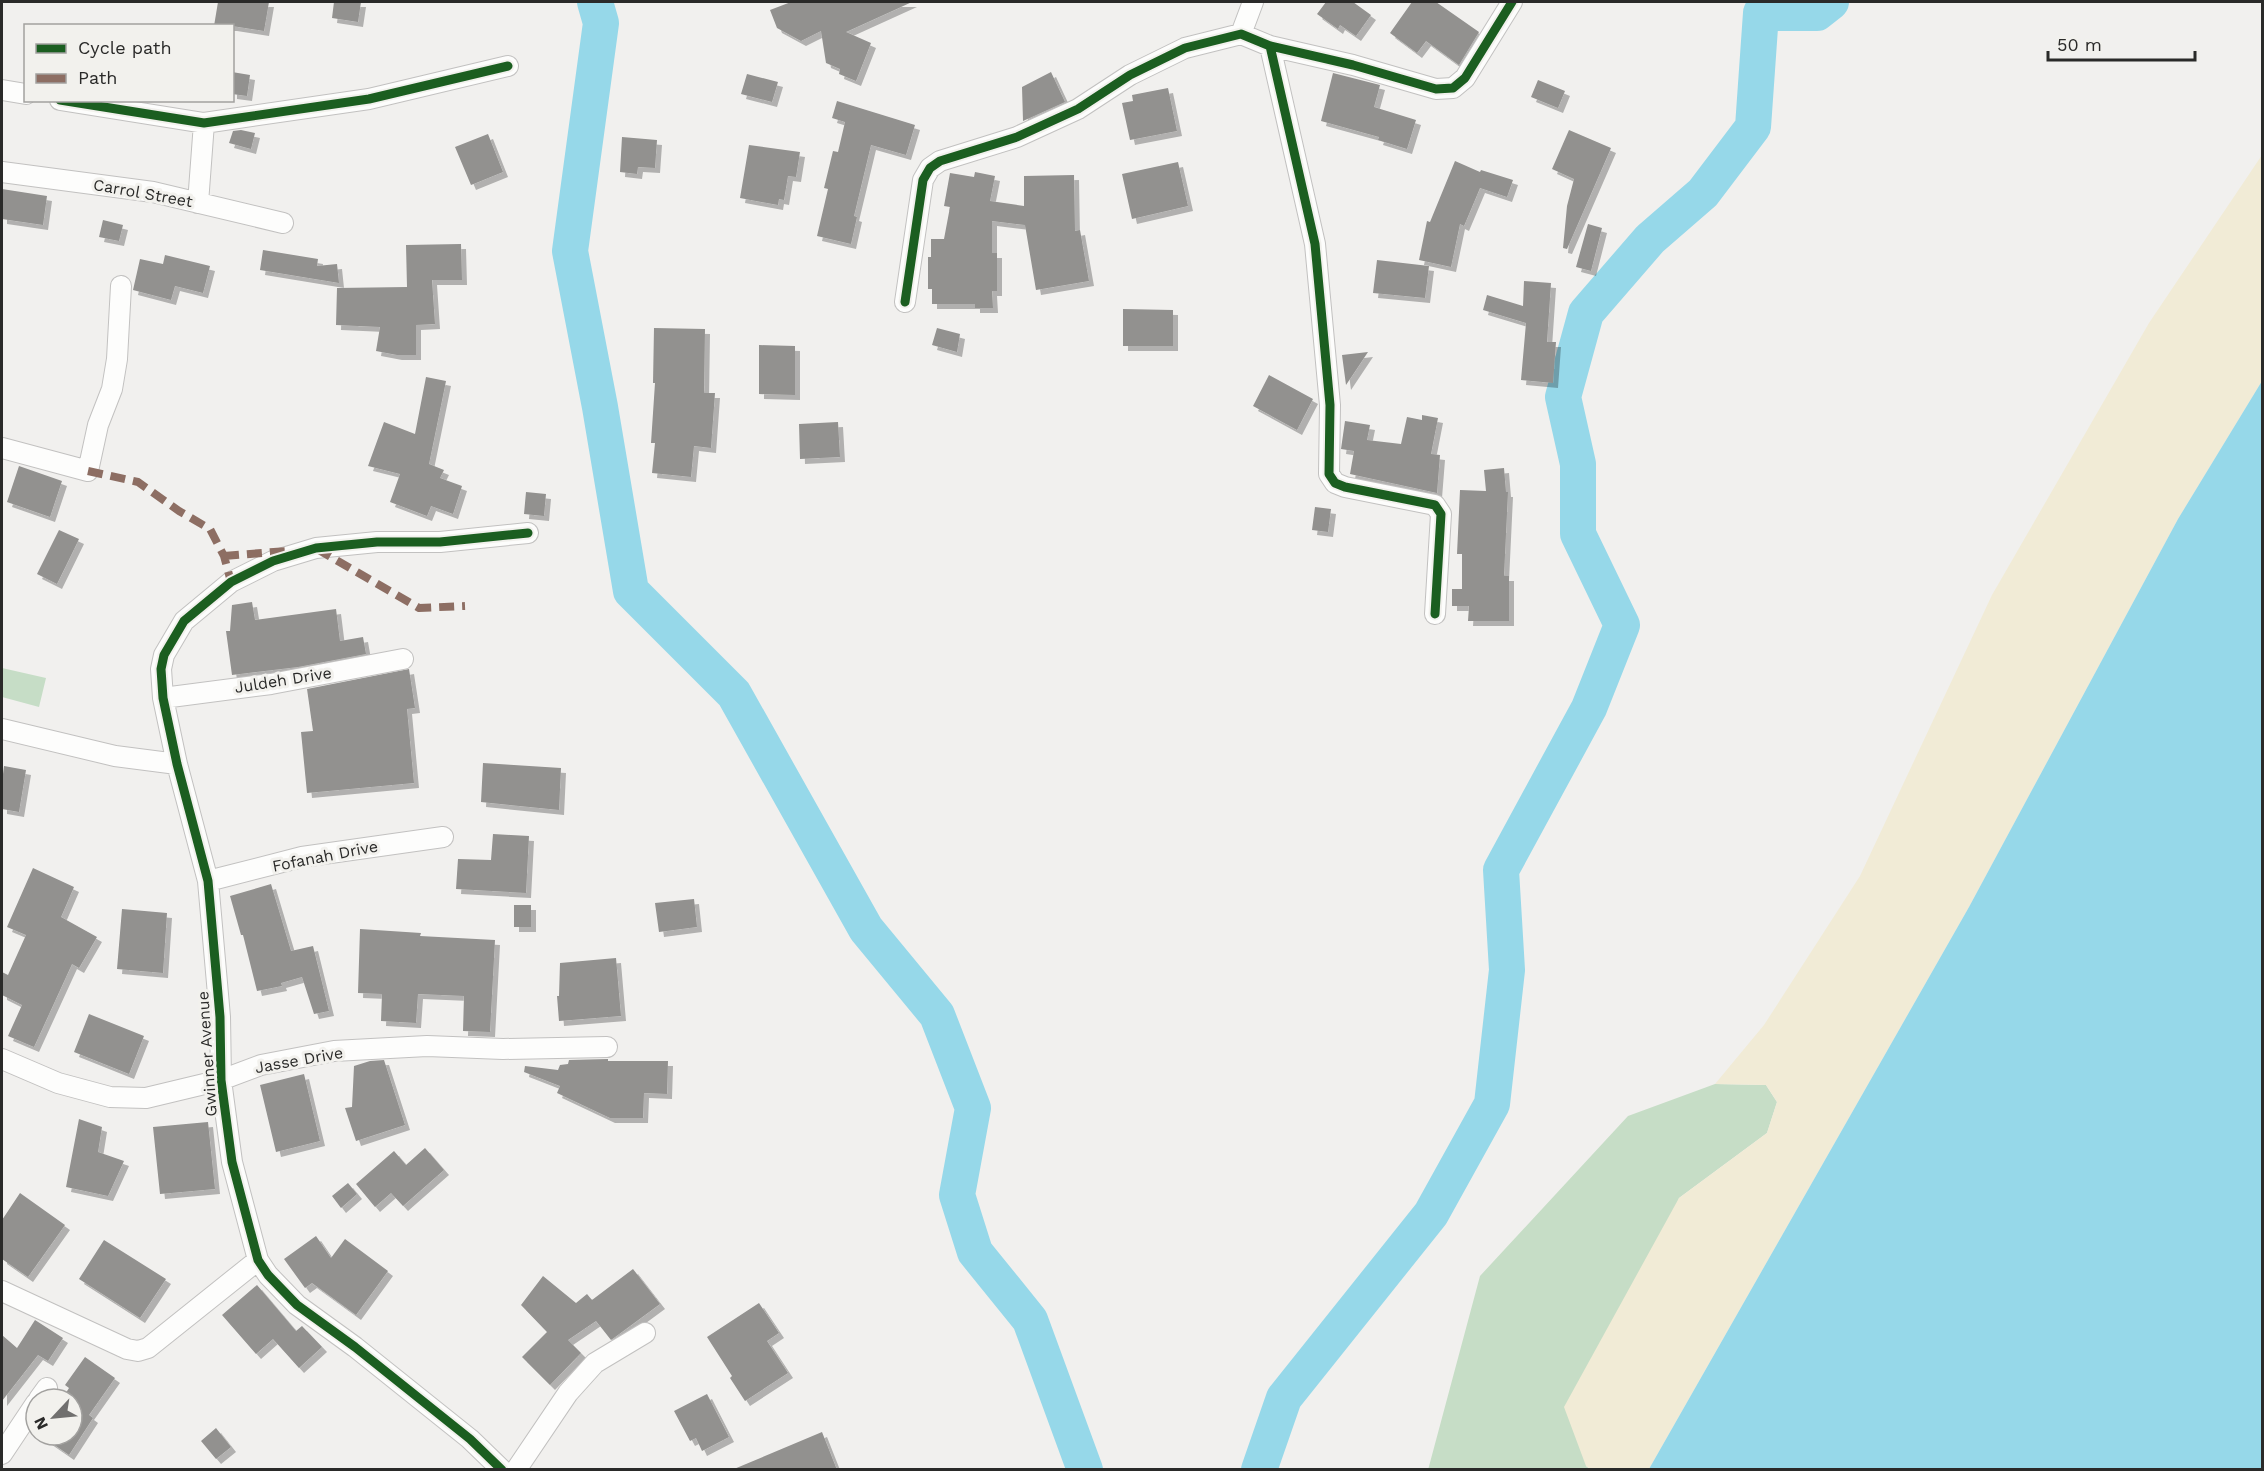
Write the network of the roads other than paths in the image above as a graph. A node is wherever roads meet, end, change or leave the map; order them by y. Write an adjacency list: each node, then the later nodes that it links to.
1 (1253, 2): 3 (street)
2 (1512, 2): 4 (street)
3 (1241, 34): 4 (street); 14 (street)
4 (1269, 46): 17 (street)
5 (508, 66): 9 (street)
6 (2, 90): 7 (street)
7 (24, 94)
8 (73, 102): 9 (street)
9 (204, 123): 11 (street)
10 (2, 172): 11 (street, Carrol Street)
11 (198, 203): 12 (street, Carrol Street)
12 (283, 223)
13 (121, 286): 15 (street)
14 (905, 302)
15 (2, 448)
16 (528, 533): 19 (street, Gwinner Avenue)
17 (1435, 614)
18 (404, 659): 19 (street, Juldeh Drive)
19 (163, 698): 21 (street, Gwinner Avenue)
20 (2, 729): 21 (street)
21 (177, 764): 23 (street, Gwinner Avenue)
22 (443, 837): 23 (street, Fofanah Drive)
23 (208, 881): 26 (street, Gwinner Avenue)
24 (607, 1047): 26 (street, Jasse Drive)
25 (2, 1059): 26 (street, Jasse Drive)
26 (220, 1080): 27 (street, Gwinner Avenue)
27 (258, 1260): 28 (street); 32 (street, Gwinner Avenue)
28 (2, 1291)
29 (645, 1333): 33 (street)
30 (24, 1421): 31 (street)
31 (2, 1455)
32 (502, 1470)
33 (516, 1470)

